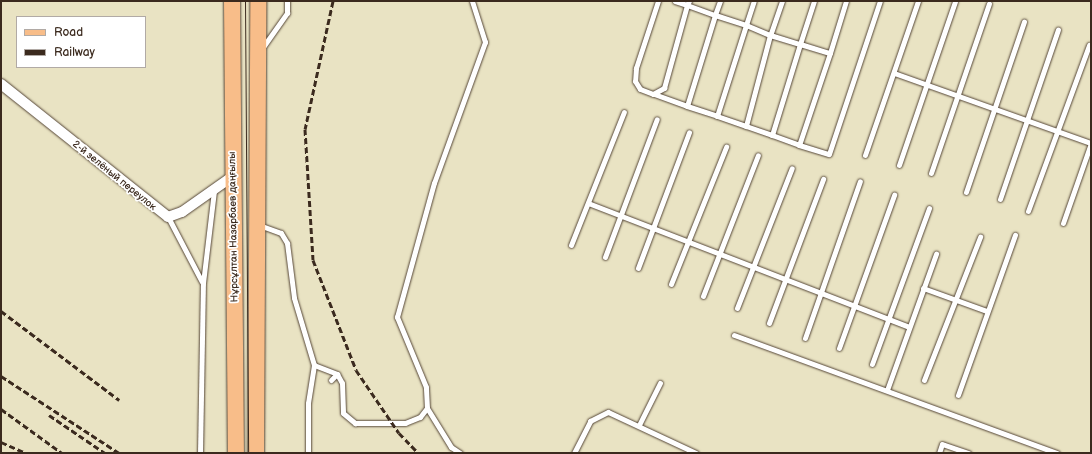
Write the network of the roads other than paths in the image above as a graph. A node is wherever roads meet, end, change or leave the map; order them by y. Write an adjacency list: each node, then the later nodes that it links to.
1 (232, 1): 49 (main road, Нұрсұлтан Назарбаев даңғылы)
2 (258, 1): 25 (main road)
3 (287, 1): 25 (lane)
4 (472, 1): 97 (lane)
5 (658, 1): 29 (lane)
6 (674, 1): 15 (lane)
7 (720, 1): 17 (lane)
8 (754, 1): 19 (lane)
9 (782, 1): 21 (lane)
10 (814, 1): 22 (lane)
11 (846, 1): 24 (lane)
12 (880, 1): 42 (lane)
13 (918, 1): 26 (lane)
14 (955, 1): 28 (lane)
15 (688, 3): 17 (lane); 29 (lane)
16 (989, 4): 30 (lane)
17 (715, 15): 19 (lane); 31 (lane)
18 (1024, 22): 32 (lane)
19 (746, 25): 21 (lane); 34 (lane)
20 (1058, 30): 36 (lane)
21 (770, 34): 22 (lane); 37 (lane)
22 (800, 44): 24 (lane); 40 (lane)
23 (1089, 45): 38 (lane)
24 (830, 53): 42 (lane)
25 (258, 54): 62 (main road)
26 (894, 73): 28 (lane); 45 (lane)
27 (1, 84): 60 (street, 2-й зелёный переулок)
28 (926, 84): 30 (lane); 46 (lane)
29 (653, 94): 31 (lane)
30 (958, 95): 32 (lane); 48 (lane)
31 (687, 106): 34 (lane)
32 (993, 108): 36 (lane); 53 (lane)
33 (624, 112): 56 (lane)
34 (716, 116): 37 (lane)
35 (658, 119): 59 (lane)
36 (1027, 120): 38 (lane); 55 (lane)
37 (746, 126): 40 (lane)
38 (1057, 131): 41 (lane); 58 (lane)
39 (689, 132): 63 (lane)
40 (772, 135): 42 (lane)
41 (1091, 143): 61 (lane)
42 (799, 145)
43 (726, 147): 66 (lane)
44 (758, 155): 68 (lane)
45 (865, 155)
46 (899, 165)
47 (792, 168): 71 (lane)
48 (931, 173)
49 (233, 176): 52 (street); 100 (main road, Нұрсұлтан Назарбаев даңғылы)
50 (823, 179): 73 (lane)
51 (860, 181): 77 (lane)
52 (214, 187): 60 (street); 74 (lane)
53 (966, 192)
54 (894, 195): 80 (lane)
55 (1000, 199)
56 (588, 203): 59 (lane); 67 (lane)
57 (930, 208): 83 (lane)
58 (1028, 211)
59 (620, 215): 63 (lane); 70 (lane)
60 (168, 217): 74 (lane)
61 (1063, 223)
62 (259, 225): 90 (lane); 101 (main road)
63 (653, 228): 66 (lane); 72 (lane)
64 (1015, 235): 82 (lane)
65 (980, 237): 79 (lane)
66 (687, 241): 68 (lane); 75 (lane)
67 (571, 245)
68 (719, 254): 71 (lane); 78 (lane)
69 (936, 254): 76 (lane)
70 (604, 257)
71 (751, 266): 73 (lane); 81 (lane)
72 (638, 268)
73 (786, 280): 77 (lane); 84 (lane)
74 (203, 283): 99 (lane)
75 (670, 284)
76 (923, 288): 79 (lane); 85 (lane)
77 (819, 292): 80 (lane); 87 (lane)
78 (703, 296)
79 (955, 299): 82 (lane); 93 (lane)
80 (853, 305): 83 (lane); 88 (lane)
81 (737, 308)
82 (987, 311): 96 (lane)
83 (887, 318): 85 (lane); 89 (lane)
84 (769, 323)
85 (909, 327): 95 (lane)
86 (734, 334): 95 (lane)
87 (805, 338)
88 (839, 348)
89 (872, 364)
90 (314, 365): 91 (lane); 102 (lane)
91 (337, 374): 92 (lane); 97 (lane)
92 (331, 380)
93 (924, 380)
94 (660, 383): 98 (lane)
95 (887, 390): 108 (lane)
96 (958, 395)
97 (426, 408): 103 (lane)
98 (639, 425): 104 (lane); 105 (lane)
99 (200, 453)
100 (236, 453)
101 (256, 453)
102 (308, 453)
103 (460, 453)
104 (574, 453)
105 (696, 453)
106 (939, 453): 107 (lane)
107 (968, 453)
108 (1057, 453)

